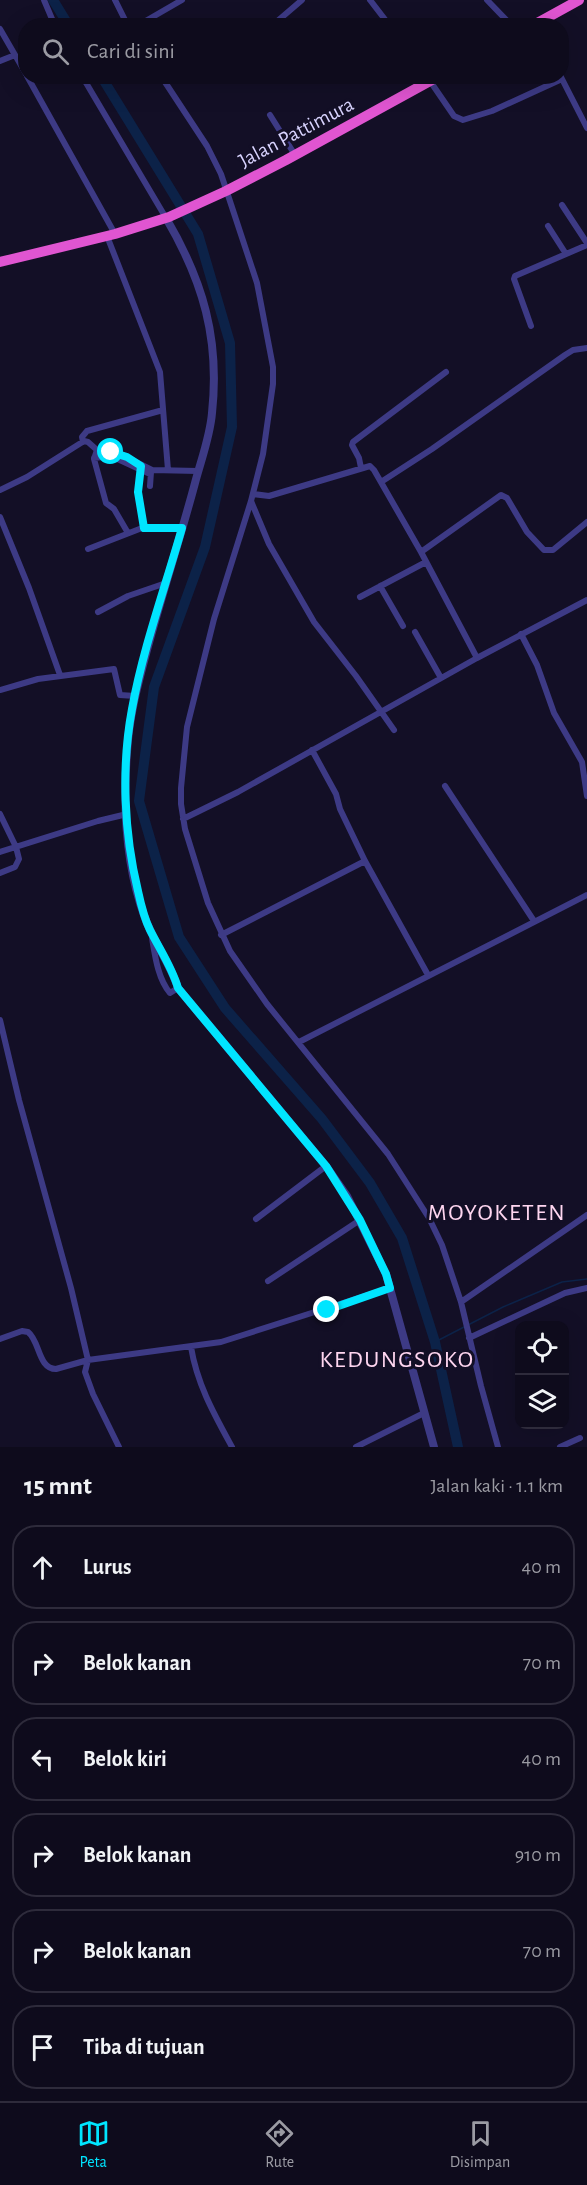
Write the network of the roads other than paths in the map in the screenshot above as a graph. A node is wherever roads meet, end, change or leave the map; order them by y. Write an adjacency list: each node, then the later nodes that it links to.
1 (44, 0): 9 (street)
2 (115, 0): 10 (street)
3 (182, 0): 8 (street)
4 (302, 0): 12 (street)
5 (370, 0): 13 (street)
6 (487, 0): 14 (street)
7 (579, 0): 15 (highway)
8 (172, 2): 11 (street)
9 (52, 18)
10 (124, 18)
11 (149, 18)
12 (281, 18)
13 (384, 18)
14 (504, 18)
15 (548, 18)
16 (0, 29): 17 (street)
17 (15, 55): 18 (street); 19 (street)
18 (18, 60)
19 (0, 61)
20 (31, 84): 34 (street)
21 (87, 84): 32 (street)
22 (166, 84): 30 (street)
23 (424, 84): 29 (highway, Jalan Pattimura)
24 (436, 84): 25 (street)
25 (549, 84)
26 (565, 84): 28 (street)
27 (270, 115): 29 (street)
28 (587, 128)
29 (295, 155): 30 (highway, Jalan Pattimura)
30 (226, 191): 32 (highway, Jalan Pattimura); 53 (street)
31 (562, 205): 35 (street)
32 (167, 217): 34 (highway, Jalan Pattimura); 48 (street)
33 (548, 226): 36 (street)
34 (111, 235): 37 (highway, Jalan Pattimura); 41 (street)
35 (587, 244): 36 (street)
36 (566, 254): 38 (street)
37 (0, 262)
38 (531, 326)
39 (587, 348): 50 (street)
40 (446, 372): 46 (street)
41 (163, 410): 42 (street); 47 (street)
42 (82, 442): 43 (street); 52 (street)
43 (97, 450): 44 (street); 45 (street)
44 (94, 458): 45 (street); 58 (street)
45 (140, 468): 49 (street); 56 (street)
46 (361, 468): 50 (street); 53 (street)
47 (168, 470): 48 (street); 49 (street)
48 (198, 471): 57 (street)
49 (151, 472): 51 (street)
50 (381, 482): 60 (street)
51 (150, 486)
52 (0, 490)
53 (252, 497): 75 (street); 82 (street)
54 (0, 517): 71 (street)
55 (587, 522): 60 (street)
56 (144, 528): 57 (street); 58 (street)
57 (182, 528): 62 (street)
58 (128, 533): 59 (street)
59 (88, 549)
60 (421, 552): 61 (street)
61 (426, 562): 63 (street); 70 (street)
62 (166, 583): 66 (street); 74 (street)
63 (380, 586): 64 (street); 67 (street)
64 (360, 597)
65 (587, 600): 69 (street)
66 (98, 612)
67 (403, 626)
68 (415, 632): 72 (street)
69 (522, 634): 70 (street); 79 (street)
70 (477, 658): 72 (street)
71 (60, 675): 73 (street); 74 (street)
72 (441, 678): 75 (street)
73 (0, 690)
74 (135, 696): 81 (street)
75 (380, 711): 76 (street); 77 (street)
76 (394, 730)
77 (312, 750): 82 (street); 85 (street)
78 (445, 786): 88 (street)
79 (587, 796)
80 (0, 814): 83 (street)
81 (127, 814): 83 (street); 89 (street)
82 (183, 819): 90 (street)
83 (16, 848): 84 (street); 86 (street)
84 (0, 852)
85 (365, 861): 90 (street); 91 (street)
86 (0, 873)
87 (587, 895): 88 (street)
88 (534, 921): 91 (street)
89 (151, 932): 92 (street); 92 (street)
90 (221, 934): 94 (street)
91 (428, 975): 94 (street)
92 (178, 988): 95 (street)
93 (0, 1020): 106 (street)
94 (298, 1042): 102 (street)
95 (326, 1166): 97 (street); 98 (street)
96 (587, 1215): 102 (street)
97 (256, 1219)
98 (360, 1220): 99 (street); 100 (street)
99 (268, 1281)
100 (390, 1288): 105 (street); 107 (street)
101 (587, 1288): 103 (street)
102 (461, 1302): 103 (street)
103 (469, 1336): 113 (street)
104 (0, 1339): 106 (street)
105 (191, 1347): 106 (street); 110 (street)
106 (88, 1360): 109 (street)
107 (424, 1413): 111 (street); 112 (street)
108 (580, 1437): 114 (street)
109 (119, 1447)
110 (232, 1447)
111 (356, 1447)
112 (434, 1447)
113 (498, 1447)
114 (560, 1447)

